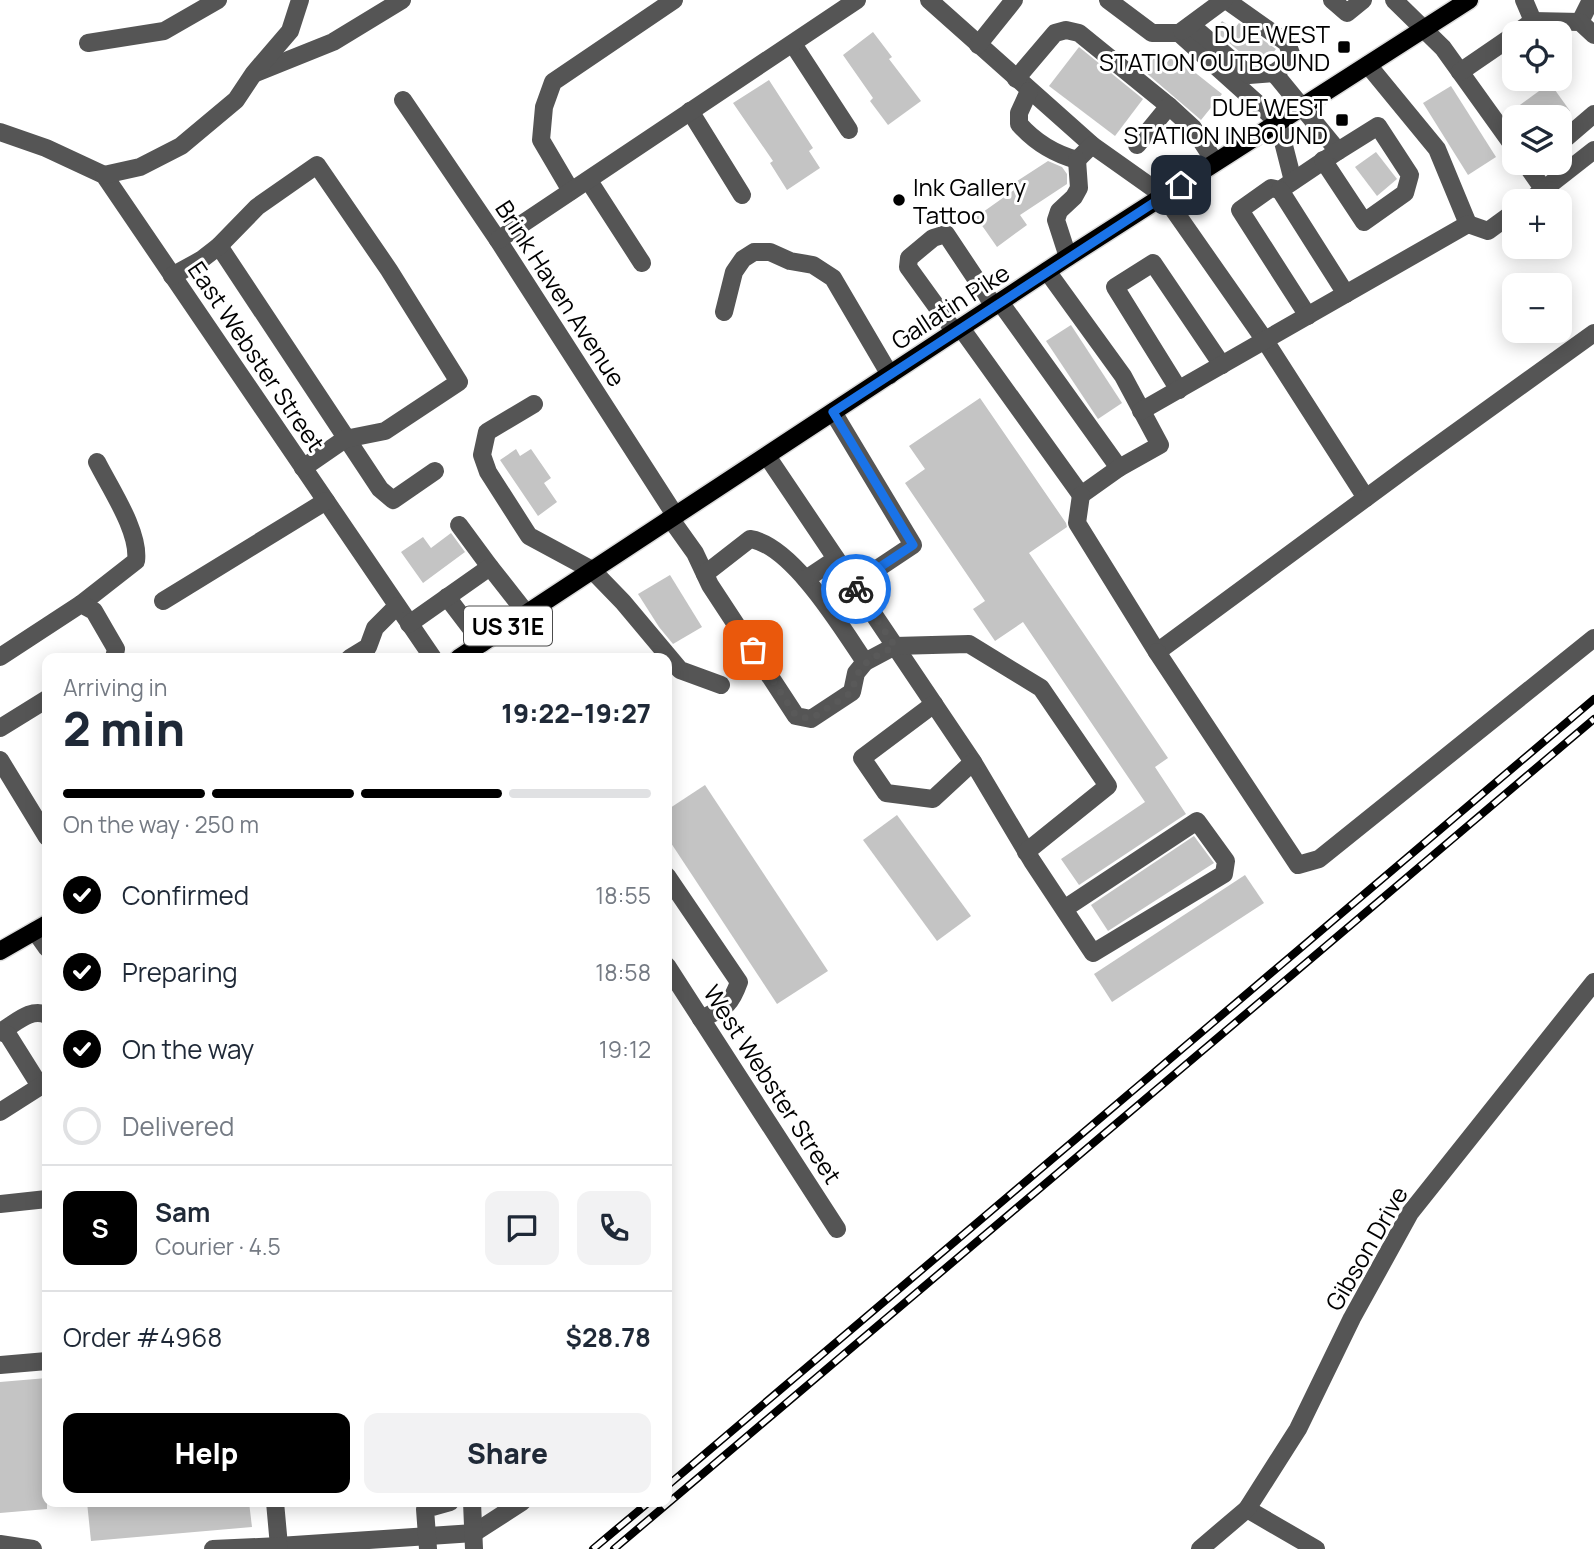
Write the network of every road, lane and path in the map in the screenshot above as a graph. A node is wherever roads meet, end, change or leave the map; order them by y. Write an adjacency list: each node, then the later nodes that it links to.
1 (218, 0): 22 (street)
2 (300, 0): 28 (street)
3 (402, 0): 28 (street)
4 (674, 0): 52 (street)
5 (929, 0): 25 (street)
6 (1014, 0): 25 (street)
7 (1108, 0): 19 (street)
8 (1225, 0): 19 (street); 29 (street)
9 (1332, 0): 10 (street)
10 (1363, 0)
11 (1394, 0): 20 (street)
12 (1469, 0): 20 (main road, Gallatin Pike / US 31E)
13 (1524, 0): 16 (street)
14 (1591, 0): 18 (street)
15 (849, 2): 24 (street)
16 (1533, 21)
17 (1572, 22): 18 (street)
18 (1580, 22): 21 (street)
19 (1185, 29): 29 (street); 36 (street)
20 (1423, 30): 26 (main road, Gallatin Pike / US 31E); 27 (street)
21 (1594, 35)
22 (88, 43)
23 (1502, 43): 27 (street)
24 (793, 44): 34 (street); 37 (street)
25 (978, 44): 30 (street)
26 (1368, 65): 33 (main road, Gallatin Pike / US 31E); 56 (street)
27 (1460, 72): 38 (street)
28 (254, 73): 48 (street)
29 (1274, 73): 33 (street)
30 (1023, 85): 32 (street); 41 (street); 45 (street)
31 (403, 100): 57 (street, Brink Haven Avenue)
32 (1169, 106): 42 (street); 47 (street)
33 (1301, 107): 36 (main road, Gallatin Pike / US 31E); 43 (street)
34 (690, 111): 49 (street); 53 (street)
35 (1594, 114): 40 (street)
36 (1278, 122): 47 (main road, Gallatin Pike / US 31E); 50 (street)
37 (849, 130)
38 (1502, 131)
39 (0, 132): 48 (street)
40 (1572, 133)
41 (1092, 145): 45 (street); 54 (street)
42 (1138, 145)
43 (1338, 150): 46 (street); 46 (street)
44 (1594, 150): 51 (street)
45 (1077, 160): 59 (street)
46 (1323, 160): 50 (street)
47 (1215, 162): 54 (main road, Gallatin Pike / US 31E)
48 (104, 175): 62 (street, East Webster Street)
49 (589, 181): 52 (street); 60 (street)
50 (1287, 185): 63 (street); 66 (street)
51 (1545, 189)
52 (571, 191): 57 (street)
53 (742, 195)
54 (1164, 196): 59 (main road, Gallatin Pike / US 31E); 69 (street)
55 (1502, 221): 56 (street)
56 (1468, 223): 63 (street)
57 (498, 240): 85 (street, Brink Haven Avenue)
58 (219, 246): 62 (street); 76 (street); 76 (street)
59 (1068, 257): 61 (main road, Gallatin Pike / US 31E)
60 (642, 263)
61 (1047, 271): 64 (main road, Gallatin Pike / US 31E); 74 (street)
62 (172, 276): 79 (street, East Webster Street)
63 (1346, 294): 66 (street)
64 (997, 304): 67 (main road, Gallatin Pike / US 31E); 67 (street); 80 (street)
65 (724, 312): 71 (street)
66 (1308, 316): 69 (street)
67 (958, 330): 71 (main road, Gallatin Pike / US 31E); 82 (street)
68 (1594, 333): 83 (street)
69 (1264, 339): 70 (street); 83 (street)
70 (1222, 365): 72 (street); 72 (street)
71 (890, 374): 75 (main road, Gallatin Pike / US 31E)
72 (1179, 390): 74 (street)
73 (534, 404): 89 (street)
74 (1141, 411): 80 (street)
75 (833, 412): 77 (main road, Gallatin Pike / US 31E); 92 (street)
76 (345, 439): 79 (street); 81 (street)
77 (767, 456): 85 (main road, Gallatin Pike / US 31E); 87 (street)
78 (97, 462): 95 (street)
79 (303, 468): 84 (street, East Webster Street)
80 (1119, 468): 82 (street)
81 (435, 471)
82 (1081, 495): 102 (street)
83 (1366, 499): 102 (street)
84 (326, 501): 94 (street); 96 (street, East Webster Street)
85 (673, 517): 89 (main road, Gallatin Pike / US 31E); 90 (street, Brink Haven Avenue)
86 (460, 524): 88 (street)
87 (836, 559): 91 (street); 92 (street)
88 (490, 567): 93 (street); 97 (street)
89 (592, 570): 97 (main road, Gallatin Pike / US 31E); 107 (street)
90 (705, 574): 91 (street); 110 (street, Brink Haven Avenue)
91 (806, 579): 110 (street)
92 (853, 585): 101 (street)
93 (447, 597): 98 (street); 100 (street)
94 (163, 601)
95 (81, 604): 103 (street); 108 (street)
96 (397, 606): 98 (street, East Webster Street); 104 (street)
97 (527, 614): 100 (main road, Gallatin Pike / US 31E)
98 (409, 624): 105 (street, East Webster Street)
99 (1594, 638): 102 (street)
100 (482, 643): 106 (main road, Gallatin Pike / US 31E)
101 (895, 646): 110 (street); 113 (street); 118 (street)
102 (1157, 652)
103 (115, 653)
104 (358, 653)
105 (429, 653)
106 (468, 653)
107 (666, 653)
108 (0, 657)
109 (672, 660): 111 (street)
110 (865, 662)
111 (721, 685)
112 (42, 702): 114 (street)
113 (934, 704): 116 (street); 116 (street)
114 (0, 728)
115 (0, 762): 117 (street)
116 (973, 762): 118 (street)
117 (42, 828)
118 (1026, 852): 120 (street)
119 (672, 883): 126 (street)
120 (1064, 909): 120 (street)
121 (41, 928): 122 (main road)
122 (0, 951)
123 (672, 974): 126 (street, West Webster Street)
124 (1594, 982): 140 (street, Gibson Drive)
125 (42, 1013): 127 (street)
126 (701, 1019): 133 (street, West Webster Street)
127 (1, 1032): 128 (street)
128 (42, 1083)
129 (42, 1085): 130 (street)
130 (0, 1112)
131 (42, 1200): 132 (street)
132 (0, 1204)
133 (837, 1228)
134 (42, 1361): 135 (street)
135 (0, 1365)
136 (275, 1507): 144 (street)
137 (432, 1507): 142 (street)
138 (472, 1507): 141 (street)
139 (516, 1507): 141 (street)
140 (1247, 1509): 147 (street, Gibson Drive); 148 (street)
141 (474, 1541): 142 (street)
142 (428, 1542): 144 (street)
143 (0, 1544): 145 (street)
144 (279, 1545): 146 (street)
145 (33, 1549)
146 (213, 1549)
147 (1200, 1549)
148 (1316, 1549)

